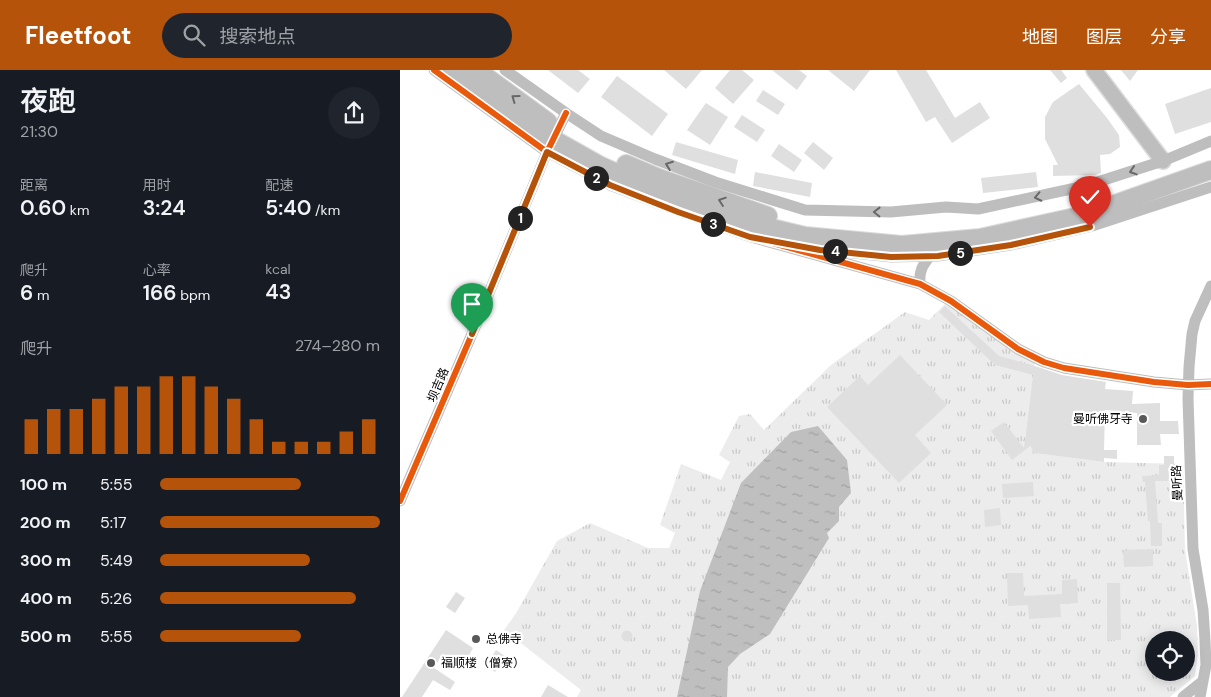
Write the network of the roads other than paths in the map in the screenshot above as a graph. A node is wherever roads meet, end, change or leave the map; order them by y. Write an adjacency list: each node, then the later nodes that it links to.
1 (434, 70): 7 (street)
2 (453, 70): 7 (highway)
3 (476, 70): 7 (highway, one-way to 3)
4 (505, 70): 6 (street)
5 (1094, 70): 9 (main road)
6 (566, 113): 7 (street, 坝吉路); 9 (street, one-way to 6)
7 (553, 140): 10 (highway, one-way to 7); 13 (highway); 19 (street, 坝吉路)
8 (1211, 141): 9 (street)
9 (1162, 161)
10 (1211, 161)
11 (1211, 170): 13 (highway)
12 (1211, 187): 14 (street)
13 (753, 230): 14 (street); 15 (street)
14 (930, 256): 15 (street)
15 (920, 284): 18 (street)
16 (1211, 286): 18 (street, 曼听路)
17 (1211, 384): 18 (street)
18 (1188, 385): 20 (street, 曼听路)
19 (400, 501)
20 (1203, 681): 21 (street); 22 (street, 曼听路)
21 (1183, 697)
22 (1200, 697)

